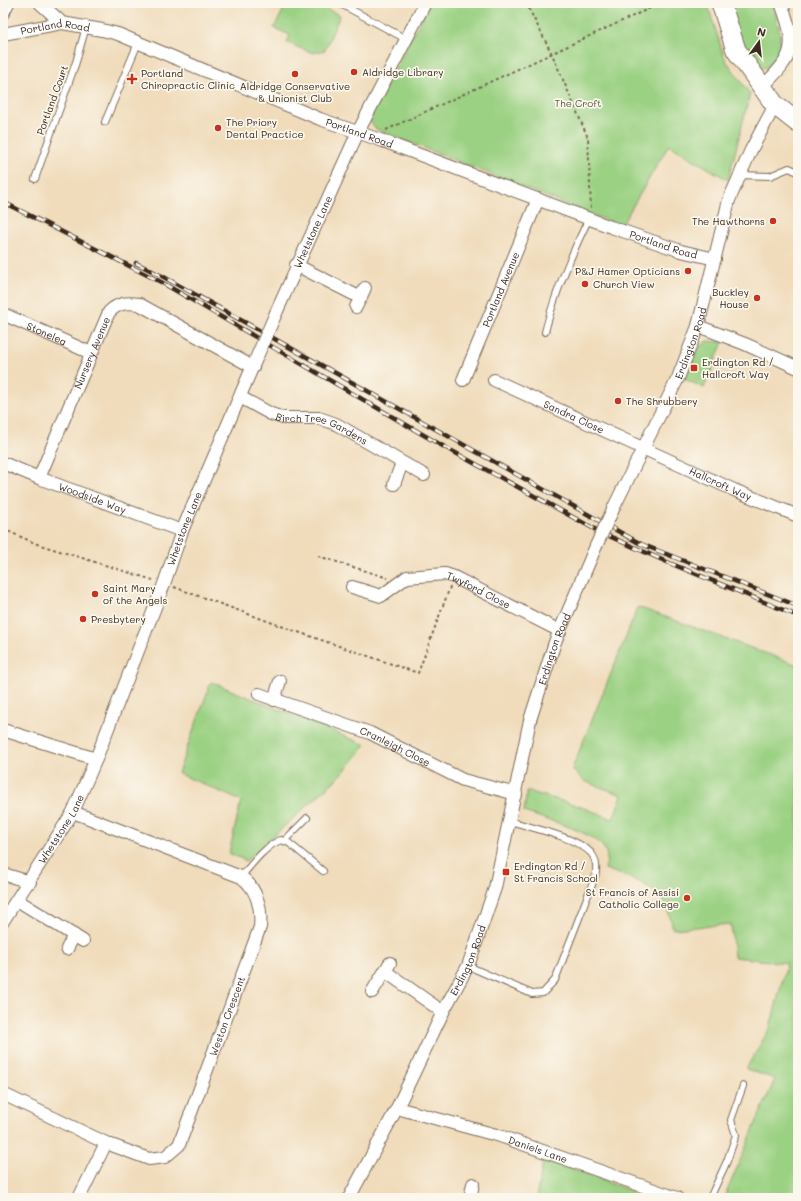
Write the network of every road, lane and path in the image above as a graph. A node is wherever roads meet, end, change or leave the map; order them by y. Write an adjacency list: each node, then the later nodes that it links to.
1 (8, 3): 9 (street)
2 (40, 3): 10 (street)
3 (339, 3): 13 (lane)
4 (526, 3): 15 (path)
5 (661, 3): 15 (path)
6 (721, 3): 16 (main road)
7 (782, 3): 16 (street)
8 (421, 4): 13 (street, Whetstone Lane)
9 (3, 13)
10 (62, 23): 11 (street, Portland Road); 12 (street, Portland Road)
11 (86, 27): 14 (street, Portland Road); 24 (lane, Portland Court)
12 (3, 34)
13 (406, 39): 20 (street, Whetstone Lane)
14 (138, 43): 18 (lane); 20 (street, Portland Road)
15 (552, 54): 21 (path); 26 (path)
16 (762, 87): 17 (main road)
17 (775, 105): 19 (main road); 23 (street, Erdington Road)
18 (105, 122)
19 (798, 123)
20 (358, 132): 21 (street, Portland Road); 28 (street, Whetstone Lane)
21 (382, 141): 25 (street, Portland Road)
22 (798, 172): 23 (lane)
23 (740, 175): 27 (street, Erdington Road)
24 (34, 178)
25 (538, 199): 26 (street, Portland Road); 36 (street, Portland Avenue)
26 (590, 219): 27 (street, Portland Road); 32 (lane)
27 (715, 259): 31 (street, Erdington Road)
28 (296, 265): 29 (street); 34 (street, Whetstone Lane, bridge)
29 (361, 298)
30 (3, 314): 33 (street, Stonelea)
31 (698, 326): 35 (street); 39 (street, Erdington Road)
32 (545, 332)
33 (91, 353): 34 (street, Nursery Avenue); 43 (street, Nursery Avenue)
34 (254, 364): 38 (street, Whetstone Lane)
35 (798, 368)
36 (463, 380)
37 (502, 380): 39 (street, Sandra Close)
38 (240, 398): 41 (street, Birch Tree Gardens); 47 (street, Whetstone Lane)
39 (644, 448): 45 (street, Hallcroft Way); 53 (street, Erdington Road, bridge)
40 (3, 463): 43 (street, Woodside Way)
41 (402, 463): 42 (street, Birch Tree Gardens); 44 (street)
42 (424, 475)
43 (39, 478): 47 (street, Woodside Way)
44 (394, 484)
45 (798, 516)
46 (3, 529): 51 (path)
47 (182, 530): 51 (street, Whetstone Lane)
48 (318, 556): 50 (path)
49 (454, 576): 50 (street, Twyford Close); 51 (path); 53 (street, Twyford Close)
50 (399, 582): 52 (street, Twyford Close)
51 (164, 584): 58 (street, Whetstone Lane)
52 (352, 587)
53 (560, 631): 59 (street, Erdington Road)
54 (280, 681): 56 (street)
55 (259, 694): 56 (street, Cranleigh Close)
56 (274, 700): 59 (street, Cranleigh Close)
57 (3, 730): 58 (street)
58 (96, 759): 60 (street, Whetstone Lane)
59 (516, 794): 62 (street, Erdington Road)
60 (73, 812): 66 (street, Weston Crescent); 67 (street, Whetstone Lane)
61 (307, 818): 63 (lane)
62 (510, 822): 71 (street, Erdington Road); 71 (lane)
63 (285, 840): 64 (lane); 66 (lane)
64 (323, 871)
65 (3, 874): 67 (street)
66 (241, 877): 77 (street, Weston Crescent)
67 (30, 882): 68 (street, Whetstone Lane)
68 (17, 900): 69 (street, Whetstone Lane); 70 (street)
69 (3, 921)
70 (67, 949)
71 (468, 966): 73 (street, Erdington Road)
72 (372, 992): 73 (street)
73 (443, 1012): 76 (street, Erdington Road)
74 (743, 1086): 83 (lane)
75 (3, 1094): 77 (street, Weston Crescent)
76 (397, 1108): 80 (street, Erdington Road); 82 (street, Daniels Lane)
77 (106, 1143): 79 (street)
78 (473, 1184): 81 (street)
79 (79, 1198)
80 (349, 1198)
81 (470, 1198)
82 (677, 1198)
83 (710, 1198)

